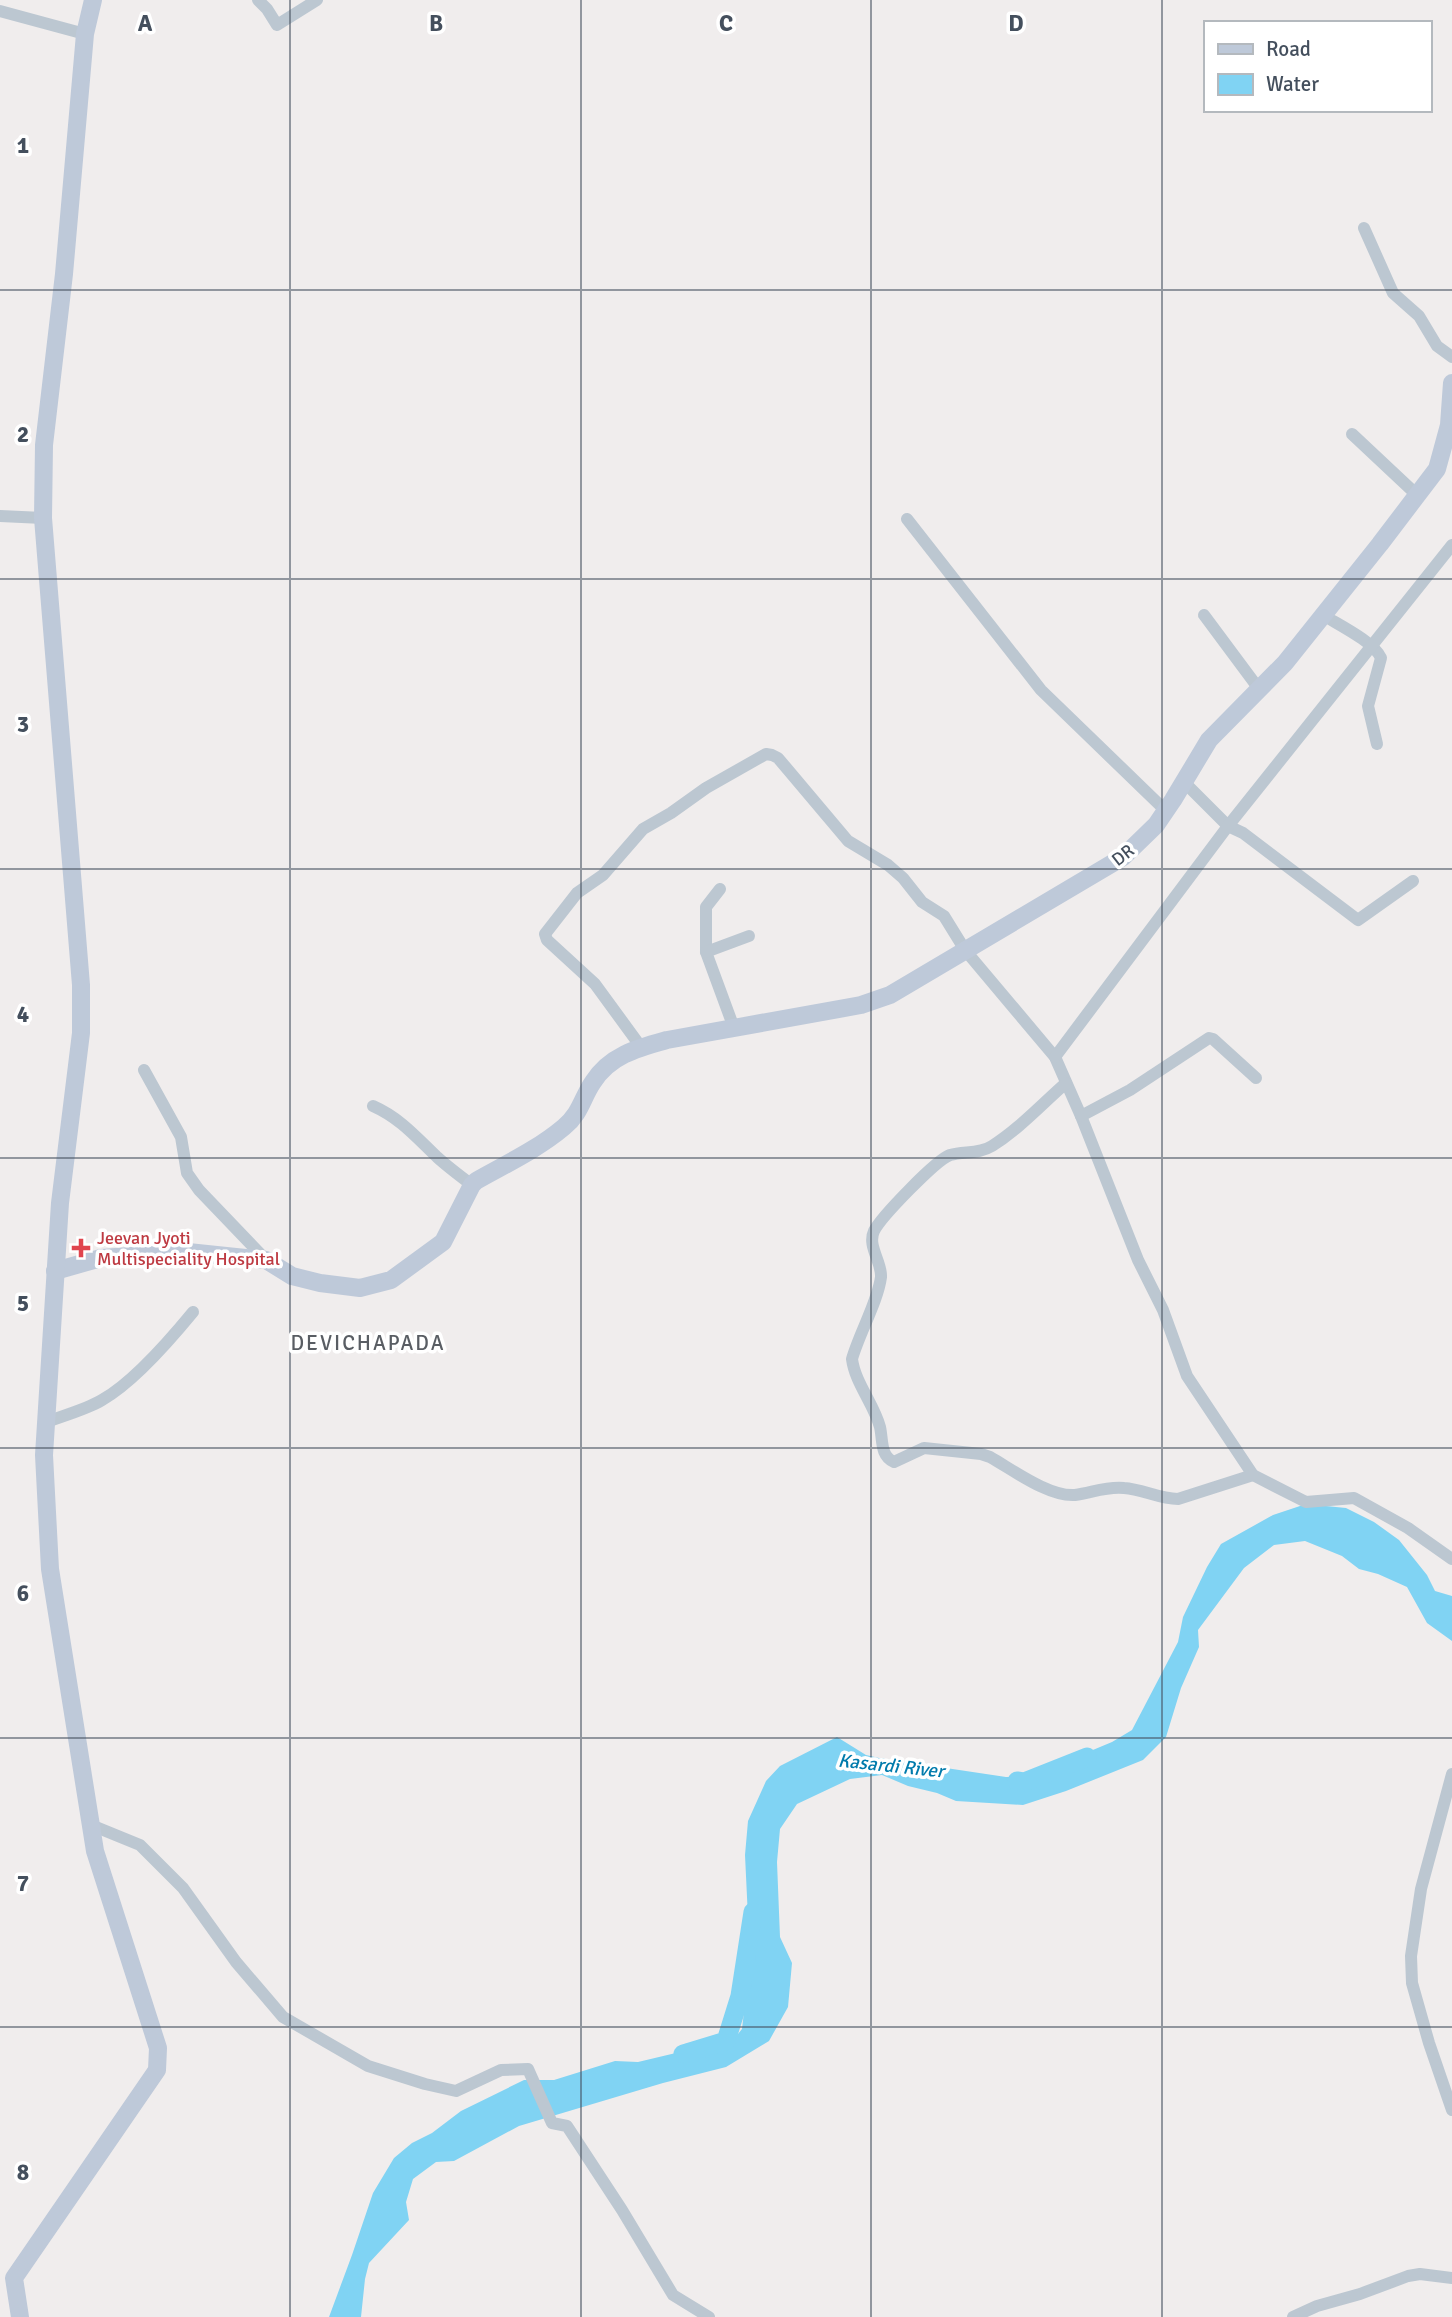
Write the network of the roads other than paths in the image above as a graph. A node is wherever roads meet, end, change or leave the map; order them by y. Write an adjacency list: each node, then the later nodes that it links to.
1 (93, 0): 5 (main road)
2 (258, 0): 3 (street)
3 (317, 0)
4 (0, 10): 5 (street)
5 (85, 34): 13 (main road)
6 (1364, 228): 7 (street)
7 (1452, 357)
8 (1452, 383): 9 (main road, DR)
9 (1450, 427): 11 (main road, DR)
10 (1352, 434): 11 (street)
11 (1417, 495): 17 (main road, DR)
12 (0, 516): 13 (street)
13 (43, 518): 39 (main road)
14 (907, 520): 22 (street)
15 (1452, 545): 18 (street)
16 (1204, 615): 19 (street)
17 (1323, 615): 18 (street); 19 (main road, DR)
18 (1371, 646): 20 (street); 23 (street)
19 (1259, 689): 21 (main road, DR)
20 (1377, 744)
21 (1184, 782): 22 (main road, DR); 23 (street)
22 (1166, 811): 27 (main road, DR)
23 (1228, 825): 24 (street); 31 (street)
24 (1413, 880)
25 (720, 889): 28 (street)
26 (749, 936): 28 (street)
27 (965, 950): 29 (main road, DR); 30 (street); 31 (street)
28 (706, 952): 29 (street)
29 (734, 1028): 30 (main road, DR)
30 (640, 1047): 37 (main road, DR)
31 (1055, 1057): 34 (street)
32 (144, 1070): 38 (street)
33 (1256, 1078): 36 (street)
34 (1066, 1083): 36 (street); 42 (street)
35 (373, 1106): 37 (street)
36 (1081, 1116): 42 (street)
37 (472, 1185): 38 (main road)
38 (266, 1260): 39 (main road)
39 (55, 1271): 41 (main road)
40 (193, 1311): 41 (street)
41 (46, 1422): 45 (main road)
42 (1253, 1475): 43 (street)
43 (1452, 1559)
44 (1452, 1774): 46 (street)
45 (91, 1825): 47 (main road); 50 (street)
46 (1452, 2109)
47 (7, 2274): 49 (main road)
48 (1452, 2277): 51 (street)
49 (20, 2317)
50 (709, 2317)
51 (1293, 2317)

